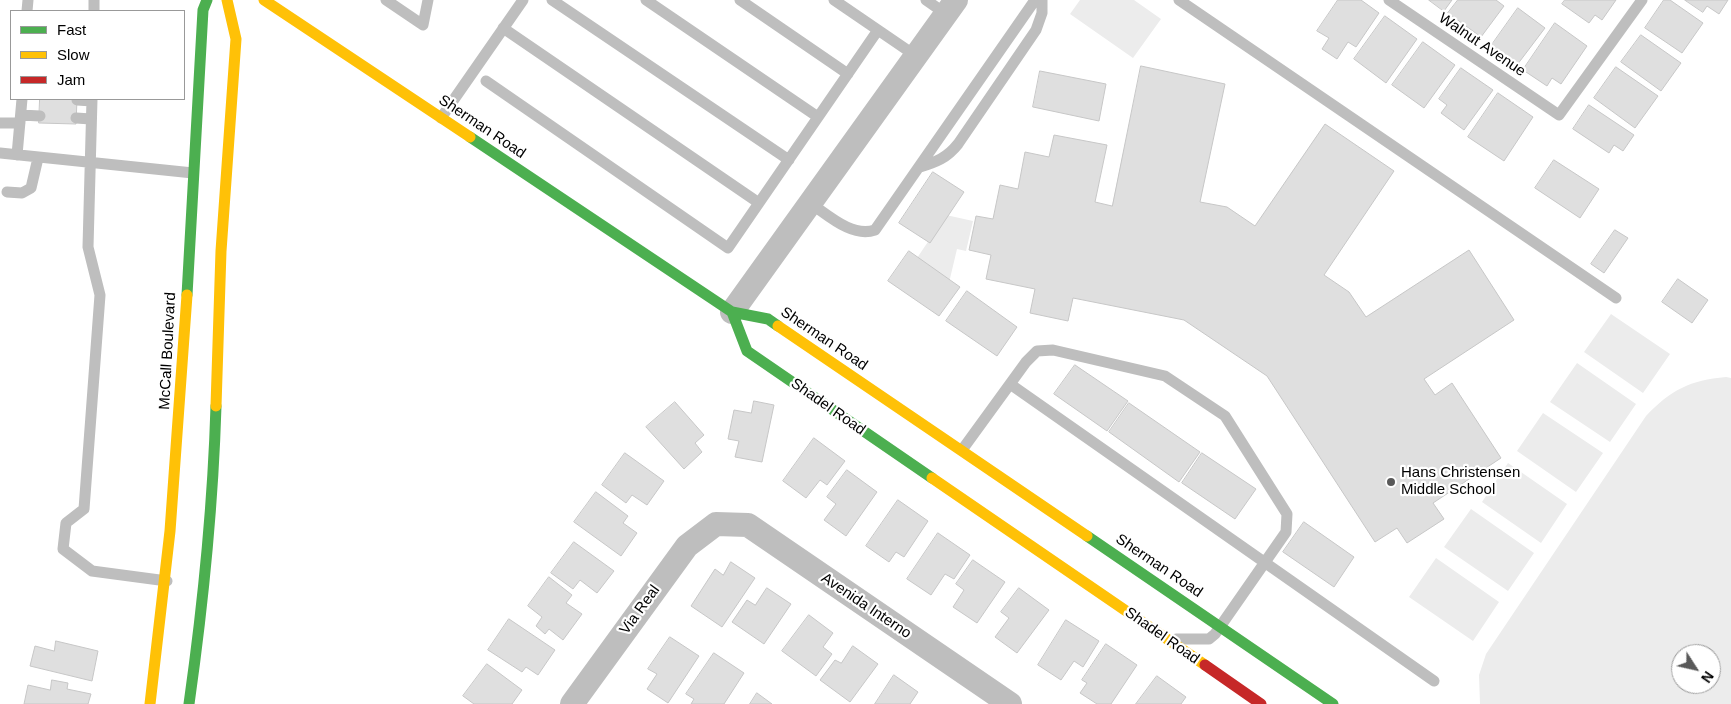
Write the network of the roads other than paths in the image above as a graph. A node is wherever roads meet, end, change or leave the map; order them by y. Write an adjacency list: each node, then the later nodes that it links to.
1 (207, 0): 39 (street, McCall Boulevard)
2 (227, 0): 56 (street)
3 (264, 0): 29 (street, Sherman Road)
4 (386, 0): 5 (lane)
5 (428, 0)
6 (523, 0): 18 (lane)
7 (552, 0): 36 (lane)
8 (646, 0): 27 (lane)
9 (740, 0): 21 (lane)
10 (834, 0): 19 (lane)
11 (926, 0): 17 (lane)
12 (1035, 0): 38 (lane)
13 (1042, 0): 38 (lane)
14 (1179, 0): 43 (lane)
15 (1389, 0): 16 (lane, Walnut Avenue)
16 (1642, 0)
17 (951, 7): 20 (street)
18 (503, 28): 29 (lane); 41 (lane)
19 (878, 30): 20 (lane); 21 (lane)
20 (916, 56): 42 (street)
21 (848, 74): 27 (lane)
22 (486, 82): 41 (lane)
23 (22, 100): 30 (lane)
24 (77, 100): 25 (lane)
25 (92, 100): 31 (lane)
26 (40, 116): 30 (lane)
27 (818, 117): 36 (lane)
28 (76, 118): 31 (lane)
29 (441, 118): 44 (street, Sherman Road)
30 (20, 119): 32 (lane); 34 (lane)
31 (92, 119): 37 (lane)
32 (0, 123)
33 (0, 153): 34 (lane)
34 (17, 155): 35 (lane)
35 (38, 158): 37 (lane); 40 (lane)
36 (788, 160): 41 (lane)
37 (90, 164): 39 (lane); 49 (lane)
38 (920, 167): 42 (lane)
39 (193, 173): 49 (street, McCall Boulevard)
40 (7, 192)
41 (759, 203)
42 (810, 203): 44 (street)
43 (1616, 298)
44 (732, 312): 46 (street, Sherman Road); 52 (street, Shadel Road)
45 (1010, 384): 46 (lane); 48 (lane); 48 (lane)
46 (962, 450): 51 (street, Sherman Road)
47 (716, 524): 54 (street, Via Real); 57 (street, Avenida Interno)
48 (1265, 562): 51 (lane); 53 (lane)
49 (167, 581): 50 (street); 55 (street, McCall Boulevard)
50 (174, 595)
51 (1220, 627): 52 (lane); 59 (street, Sherman Road)
52 (1166, 639): 58 (street, Shadel Road)
53 (1434, 681)
54 (578, 702)
55 (150, 704)
56 (189, 704)
57 (1010, 704)
58 (1261, 704)
59 (1333, 704)

